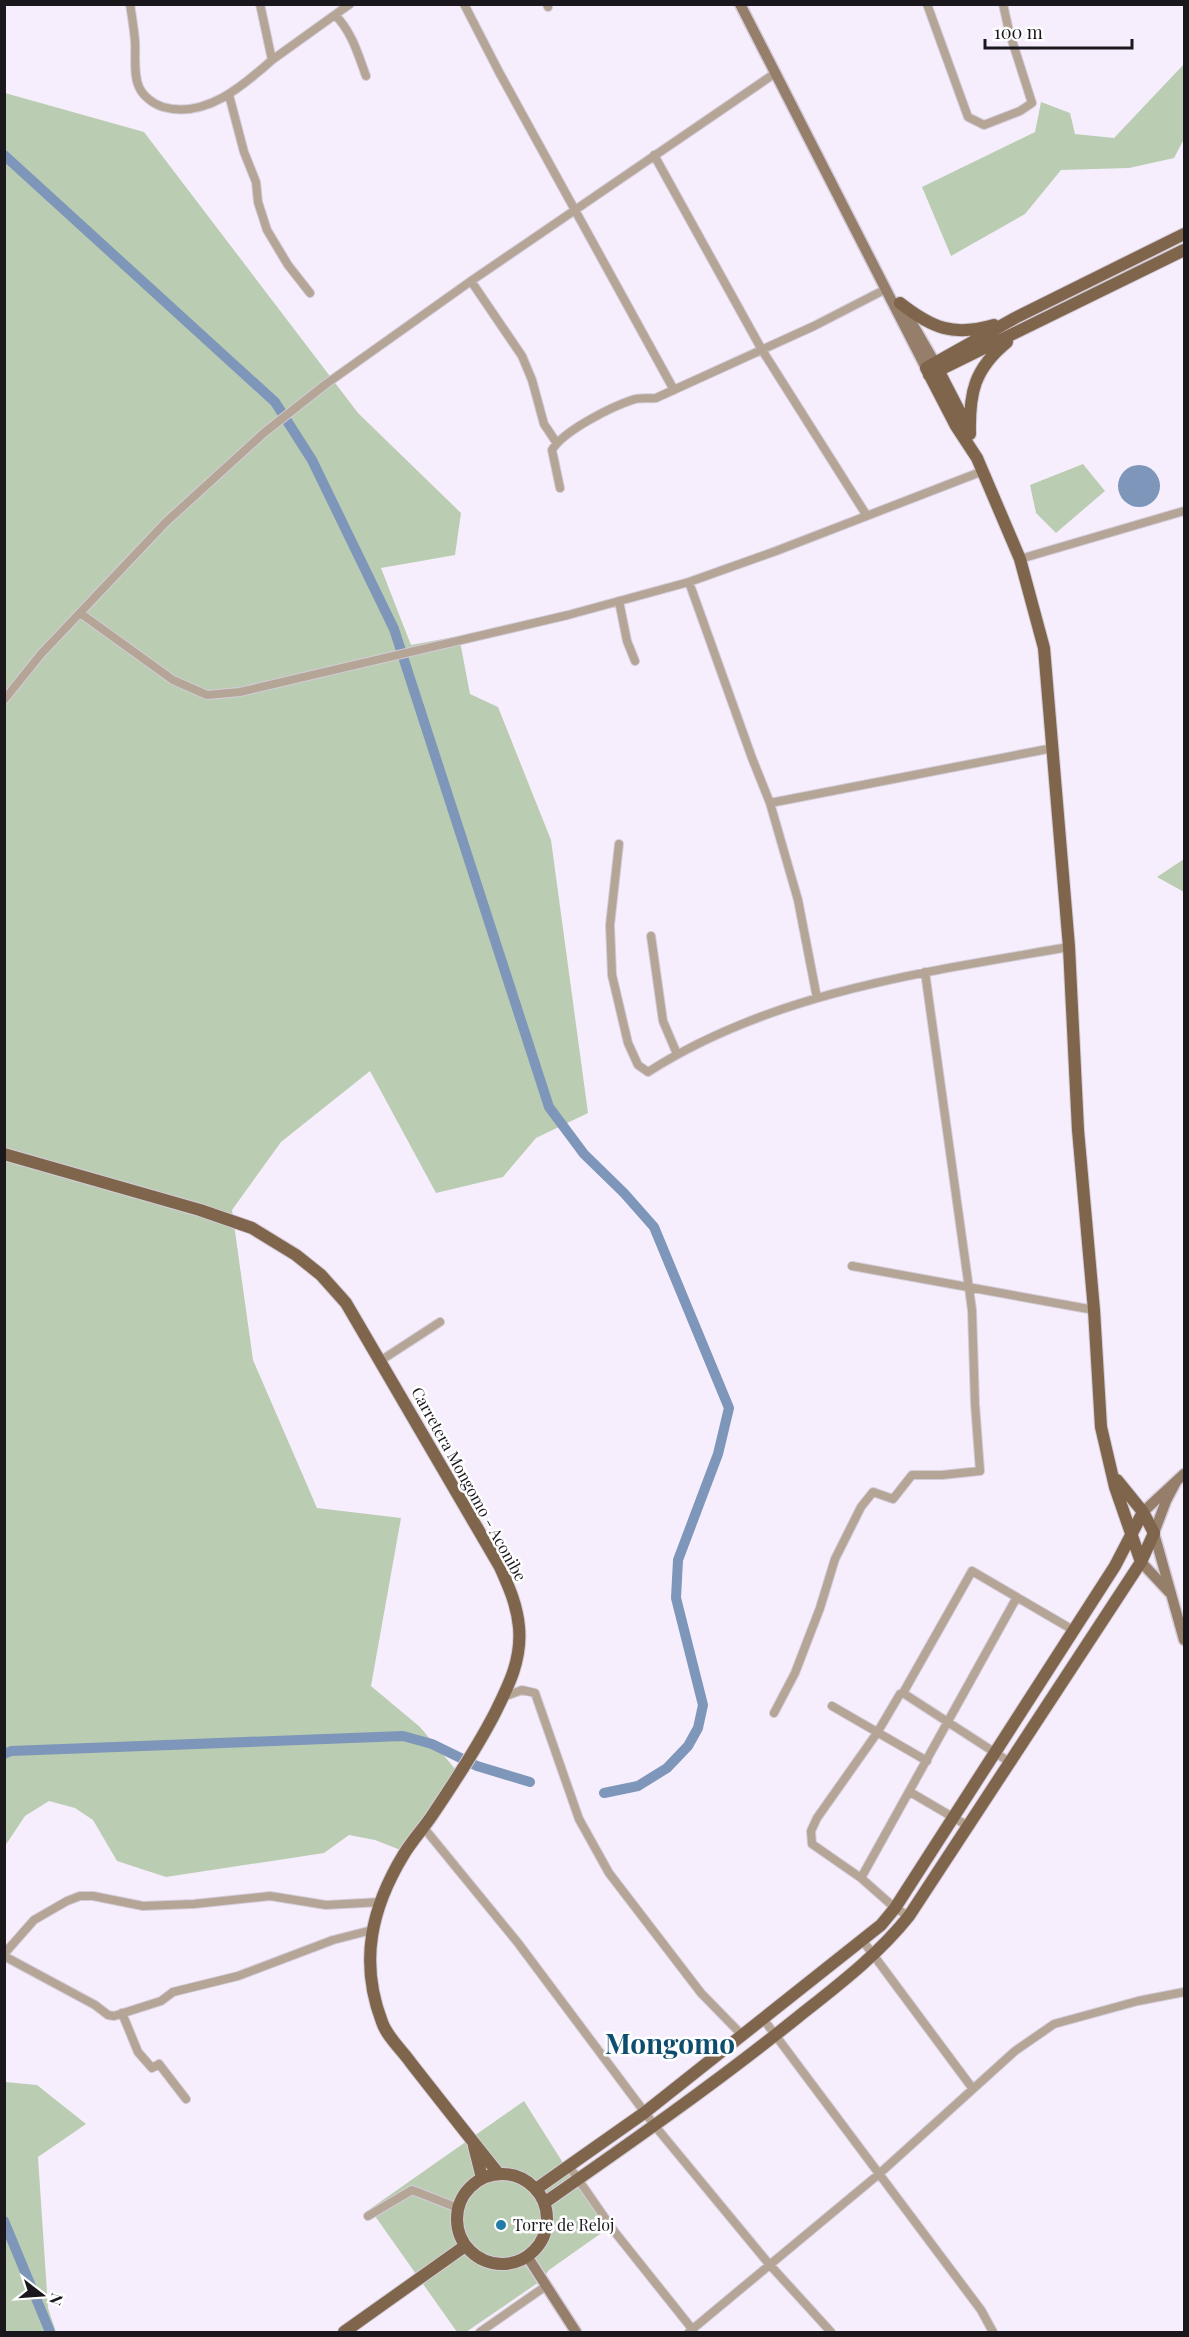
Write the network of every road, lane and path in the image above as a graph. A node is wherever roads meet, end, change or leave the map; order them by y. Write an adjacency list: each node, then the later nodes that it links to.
1 (130, 4): 12 (street)
2 (260, 4): 9 (street)
3 (350, 4): 8 (street)
4 (464, 4): 14 (street)
5 (740, 4): 10 (street)
6 (927, 4): 7 (street)
7 (1003, 4)
8 (335, 15): 9 (street); 11 (street)
9 (272, 60): 12 (street)
10 (774, 74): 13 (street); 18 (street)
11 (366, 76)
12 (229, 95): 19 (street)
13 (654, 155): 14 (street); 23 (street)
14 (576, 210): 17 (street); 25 (street)
15 (1185, 234): 21 (main road)
16 (1185, 250): 22 (main road)
17 (471, 281): 27 (street); 36 (street)
18 (886, 289): 20 (street); 23 (street); 24 (street)
19 (310, 293)
20 (900, 303): 21 (main road); 24 (street)
21 (1015, 318): 24 (main road)
22 (1022, 330): 24 (main road); 26 (main road)
23 (762, 350): 25 (street); 32 (street)
24 (932, 369): 26 (main road); 28 (main road)
25 (674, 390): 27 (street)
26 (970, 434): 28 (main road)
27 (556, 442): 30 (street)
28 (977, 458): 29 (main road)
29 (983, 471): 32 (street); 33 (main road)
30 (560, 488)
31 (1185, 511): 33 (street)
32 (867, 516): 34 (street)
33 (1020, 559): 39 (main road)
34 (689, 582): 35 (street); 40 (street)
35 (619, 601): 36 (street); 37 (street)
36 (80, 613): 38 (street)
37 (635, 661)
38 (4, 700)
39 (1053, 748): 40 (street); 43 (main road)
40 (770, 803): 45 (street)
41 (619, 844): 46 (street)
42 (651, 936): 46 (street)
43 (1069, 947): 44 (street); 50 (main road)
44 (926, 972): 45 (street); 49 (street)
45 (817, 998): 46 (street)
46 (677, 1054)
47 (4, 1154): 52 (main road, Carretera Mongomo - Aconibe)
48 (852, 1266): 49 (street)
49 (969, 1289): 50 (street); 66 (street)
50 (1094, 1310): 53 (main road)
51 (440, 1322): 52 (street)
52 (380, 1360): 64 (main road, Carretera Mongomo - Aconibe)
53 (1109, 1466): 55 (main road); 57 (main road)
54 (1180, 1478): 55 (street); 56 (street)
55 (1143, 1512): 56 (main road); 57 (main road)
56 (1154, 1533): 58 (main road); 60 (street)
57 (1131, 1534): 58 (main road); 61 (main road)
58 (1141, 1562): 60 (street); 71 (main road)
59 (1017, 1597): 61 (street); 63 (street); 67 (street)
60 (1172, 1597): 62 (street)
61 (1073, 1630): 69 (main road)
62 (1185, 1640)
63 (903, 1693): 67 (street); 68 (street)
64 (502, 1697): 75 (main road, Carretera Mongomo - Aconibe); 88 (street)
65 (832, 1706): 68 (street)
66 (774, 1713)
67 (949, 1722): 69 (street); 70 (street)
68 (877, 1733): 70 (street); 76 (street)
69 (995, 1751): 71 (street); 73 (main road)
70 (927, 1761): 72 (street)
71 (1011, 1763): 74 (main road)
72 (910, 1792): 73 (street); 76 (street)
73 (953, 1818): 74 (street); 78 (main road)
74 (968, 1826): 79 (main road)
75 (424, 1828): 77 (main road, Carretera Mongomo - Aconibe); 91 (street)
76 (861, 1878): 78 (street)
77 (381, 1902): 80 (main road, Carretera Mongomo - Aconibe); 82 (street)
78 (895, 1908): 79 (street); 81 (main road)
79 (909, 1916): 83 (main road)
80 (372, 1929): 85 (street); 93 (main road, Carretera Mongomo - Aconibe)
81 (863, 1941): 83 (street); 86 (main road)
82 (4, 1955): 85 (street)
83 (873, 1956): 87 (main road); 89 (street)
84 (1185, 1992): 89 (street)
85 (122, 2013): 90 (street)
86 (764, 2020): 87 (street); 88 (main road)
87 (776, 2035): 92 (main road); 96 (street)
88 (743, 2036): 91 (main road)
89 (974, 2089): 96 (street)
90 (186, 2099)
91 (644, 2113): 92 (street); 94 (main road)
92 (655, 2126): 98 (main road); 105 (street)
93 (474, 2145): 95 (main road, Carretera Mongomo - Aconibe); 97 (main road, Carretera Mongomo - Aconibe)
94 (569, 2166): 98 (street); 99 (main road)
95 (498, 2173): 97 (main road); 99 (main road)
96 (879, 2175): 105 (street); 112 (street)
97 (482, 2178): 101 (main road)
98 (579, 2179): 100 (main road); 107 (street)
99 (536, 2189): 100 (main road)
100 (544, 2203): 104 (main road)
101 (458, 2208): 102 (street); 103 (main road)
102 (368, 2216)
103 (465, 2246): 104 (main road); 108 (main road)
104 (527, 2256): 106 (street)
105 (769, 2264): 107 (street); 111 (street)
106 (546, 2286): 109 (street); 110 (street)
107 (691, 2331)
108 (344, 2332)
109 (480, 2332)
110 (576, 2332)
111 (831, 2332)
112 (993, 2332)

